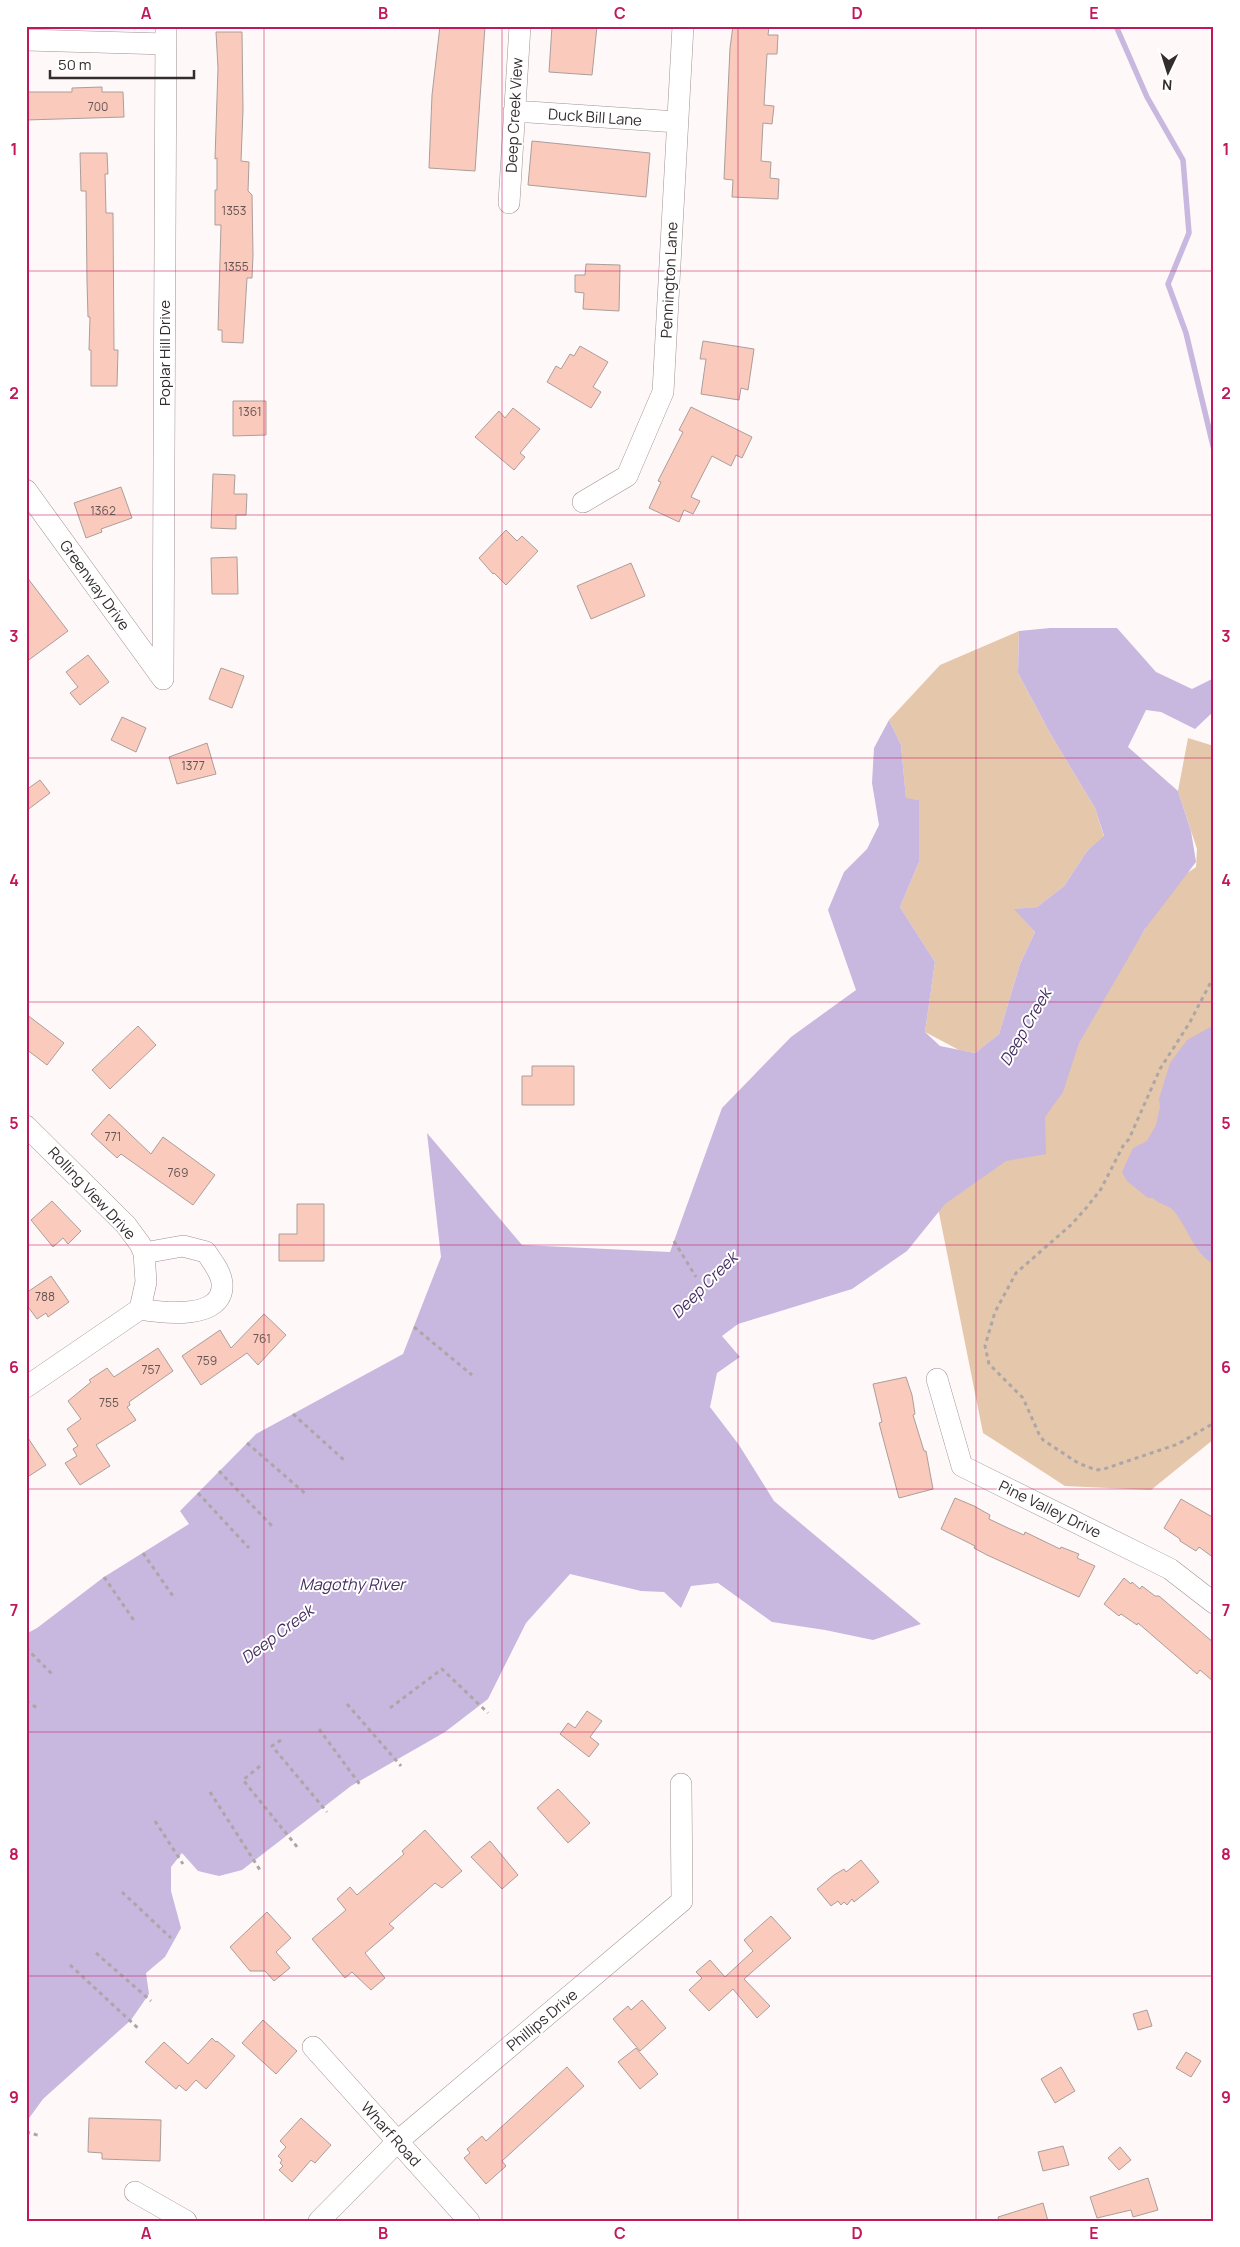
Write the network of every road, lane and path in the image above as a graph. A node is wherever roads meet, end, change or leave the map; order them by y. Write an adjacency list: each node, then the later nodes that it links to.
1 (520, 26): 5 (street, Deep Creek View)
2 (683, 26): 6 (street, Pennington Lane)
3 (166, 35): 4 (street); 10 (street, Poplar Hill Drive)
4 (26, 40)
5 (514, 111): 6 (street, Duck Bill Lane); 7 (street, Deep Creek View)
6 (677, 122): 9 (street, Pennington Lane)
7 (509, 203)
8 (26, 490): 10 (street, Greenway Drive)
9 (583, 502)
10 (163, 679)
11 (1214, 786): 12 (path)
12 (1214, 803)
13 (1214, 976): 24 (path)
14 (26, 1126): 16 (street, Rolling View Drive)
15 (674, 1241): 17 (path)
16 (144, 1253): 18 (street, Rolling View Drive); 18 (street)
17 (696, 1277)
18 (140, 1310): 22 (street)
19 (414, 1327): 20 (path)
20 (472, 1375)
21 (937, 1379): 35 (street, Pine Valley Drive)
22 (26, 1387)
23 (293, 1414): 26 (path)
24 (1214, 1423)
25 (247, 1443): 29 (path)
26 (344, 1460)
27 (219, 1471): 30 (path)
28 (198, 1492): 31 (path)
29 (307, 1495)
30 (274, 1528)
31 (249, 1548)
32 (143, 1553): 34 (path)
33 (104, 1577): 36 (path)
34 (175, 1599)
35 (1214, 1602)
36 (135, 1622)
37 (26, 1648): 38 (path)
38 (52, 1675)
39 (26, 1701): 42 (path)
40 (347, 1704): 47 (path)
41 (390, 1708): 43 (path)
42 (39, 1709)
43 (488, 1713)
44 (319, 1729): 49 (path)
45 (280, 1740): 51 (path)
46 (260, 1766): 53 (path)
47 (401, 1766)
48 (681, 1784): 65 (street, Phillips Drive)
49 (361, 1786)
50 (210, 1792): 55 (path)
51 (327, 1812)
52 (155, 1821): 54 (path)
53 (298, 1848)
54 (183, 1864)
55 (260, 1870)
56 (122, 1892): 57 (path)
57 (171, 1938)
58 (96, 1953): 60 (path)
59 (70, 1965): 61 (path)
60 (151, 2001)
61 (140, 2030)
62 (313, 2047): 65 (street, Wharf Road)
63 (26, 2132): 64 (path)
64 (41, 2136)
65 (398, 2141): 68 (street, Phillips Drive); 69 (street, Wharf Road)
66 (135, 2192): 67 (street)
67 (186, 2221)
68 (319, 2221)
69 (469, 2221)

